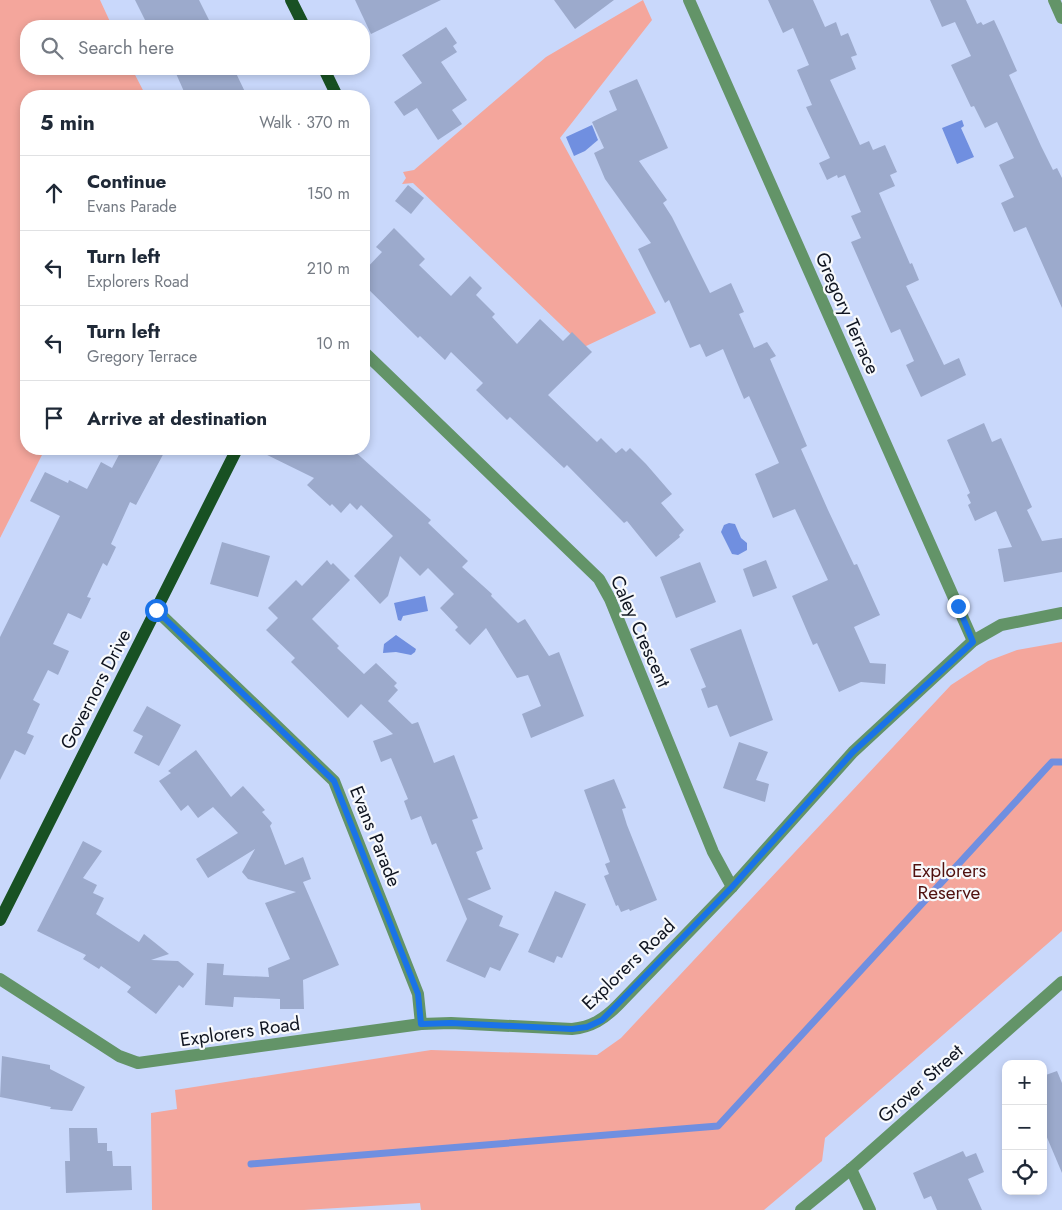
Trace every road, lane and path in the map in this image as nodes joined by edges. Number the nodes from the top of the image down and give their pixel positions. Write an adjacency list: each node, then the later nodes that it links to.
1 (291, 0): 5 (main road)
2 (689, 0): 12 (street, Gregory Terrace)
3 (1054, 0): 4 (street)
4 (1062, 18)
5 (301, 20)
6 (327, 75): 7 (main road)
7 (334, 90)
8 (370, 358): 13 (street, Caley Crescent)
9 (234, 455): 10 (main road, Governors Drive)
10 (156, 610): 14 (main road, Governors Drive); 17 (street, Evans Parade)
11 (1062, 614): 12 (street, Explorers Road)
12 (973, 642): 13 (street, Explorers Road)
13 (732, 887): 17 (street, Explorers Road)
14 (0, 920)
15 (0, 980): 17 (street, Explorers Road)
16 (1062, 982): 18 (street, Grover Street)
17 (421, 1024)
18 (851, 1169): 19 (street, Grover Street); 20 (street)
19 (801, 1210)
20 (870, 1210)

